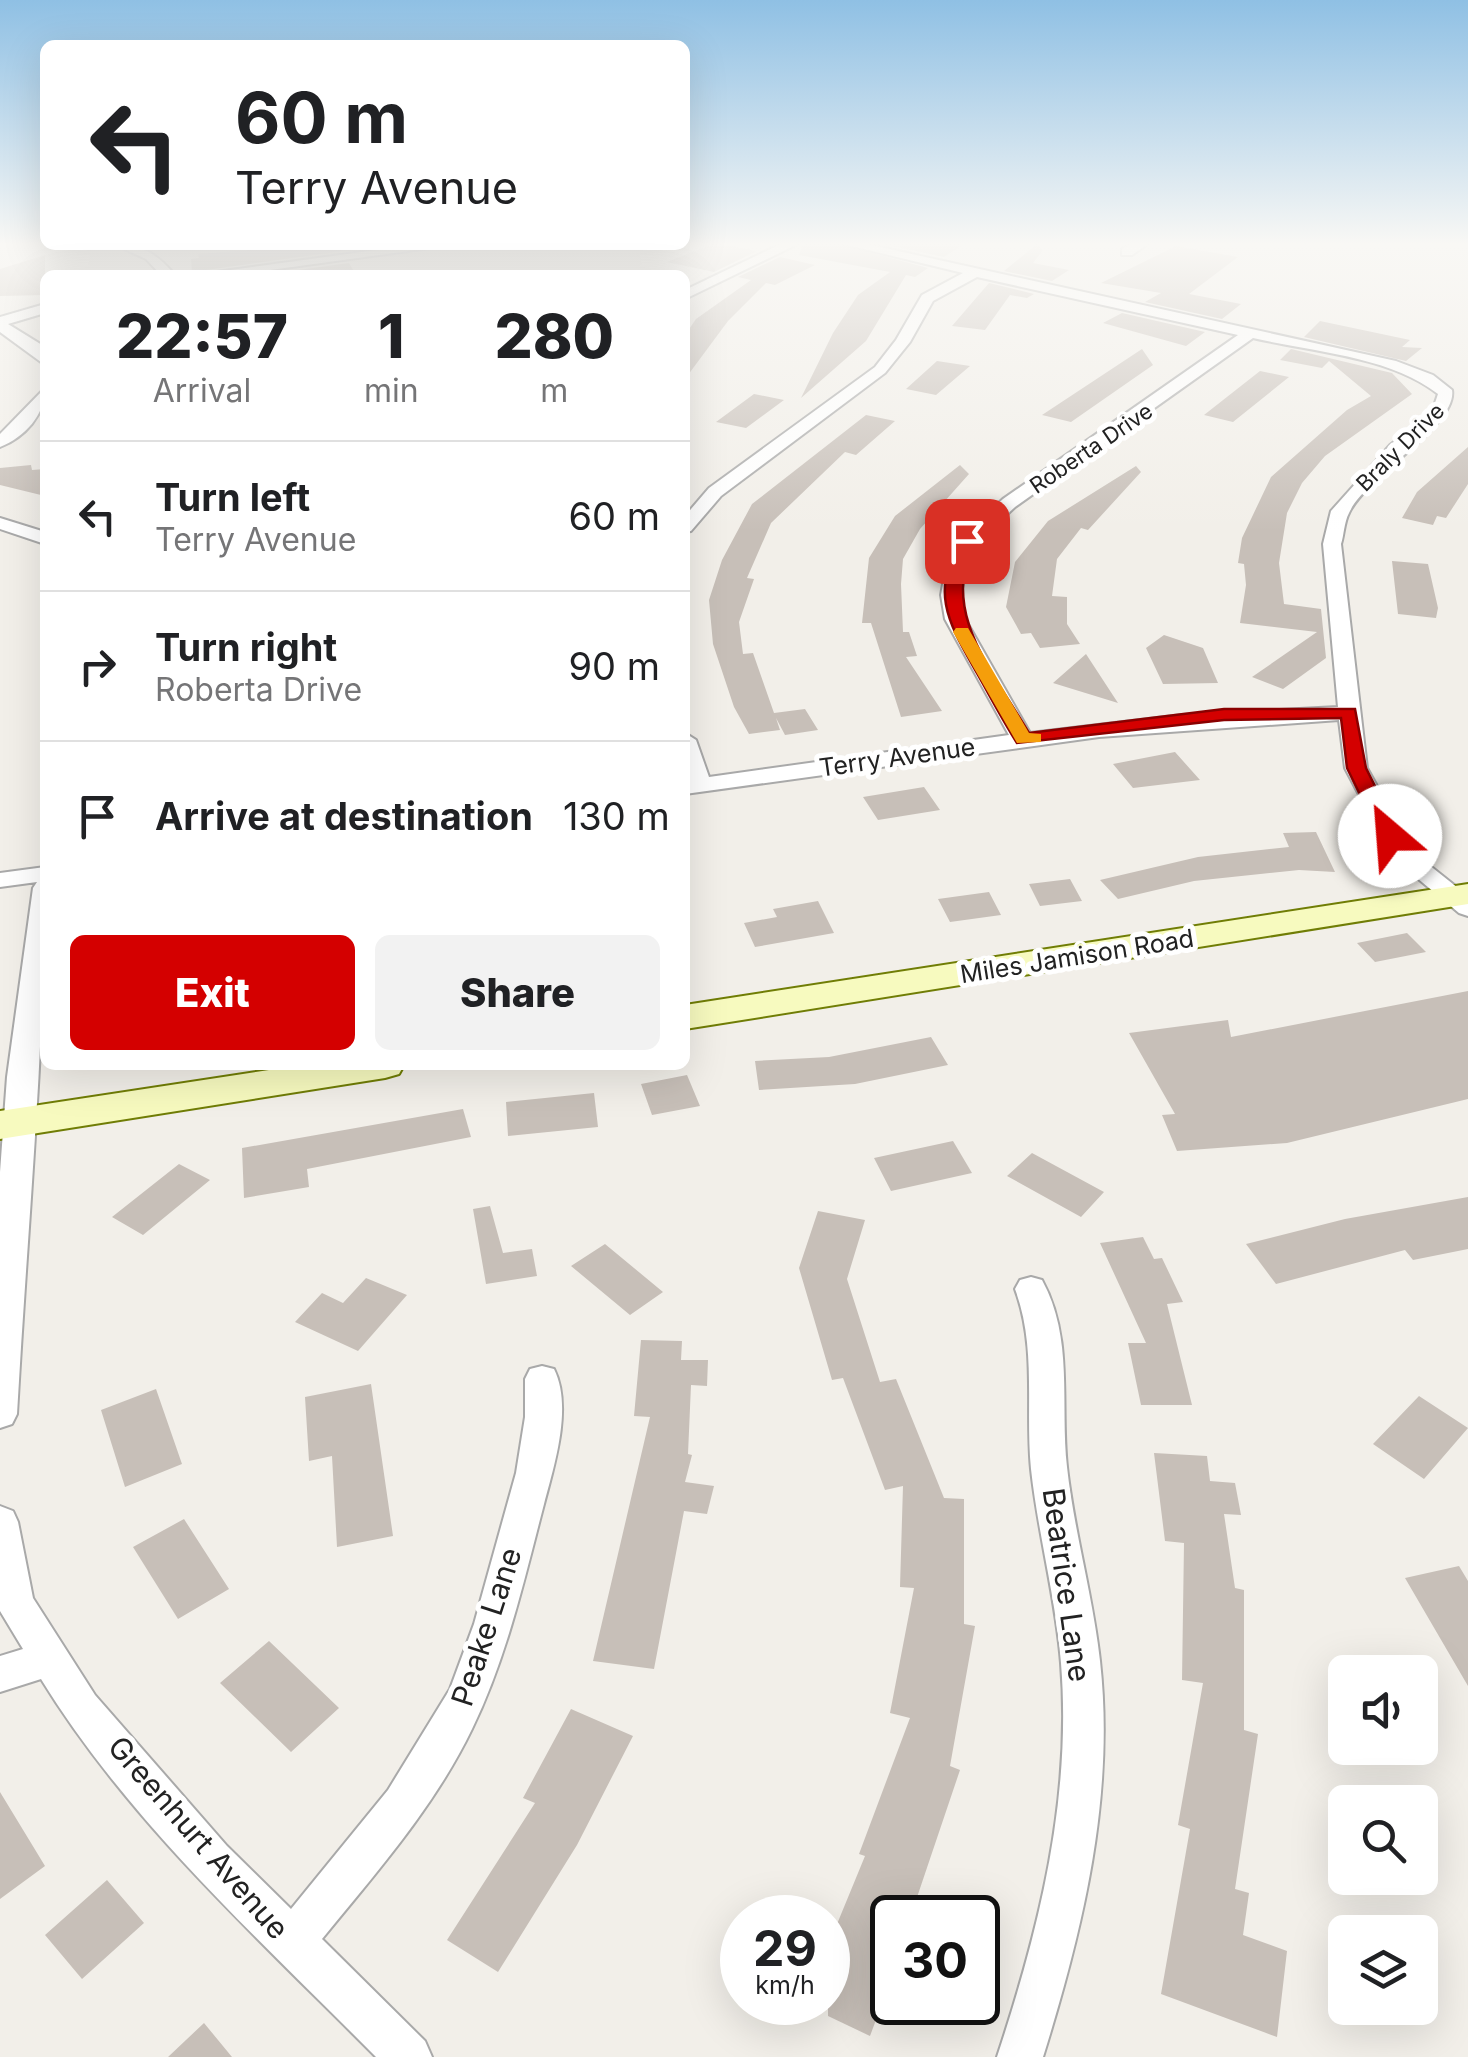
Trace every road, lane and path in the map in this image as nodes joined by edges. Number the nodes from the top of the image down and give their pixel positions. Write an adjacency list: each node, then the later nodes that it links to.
1 (902, 339): 8 (street)
2 (1243, 339): 12 (street, Roberta Drive)
3 (1272, 339): 5 (street, Braly Drive)
4 (1468, 383): 5 (street)
5 (1439, 386): 11 (street, Braly Drive)
6 (40, 405): 7 (street)
7 (0, 442)
8 (690, 522)
9 (0, 524): 10 (street)
10 (40, 536)
11 (1349, 713): 12 (street, Terry Avenue); 16 (street, Braly Drive)
12 (1023, 740): 13 (street, Terry Avenue)
13 (692, 786)
14 (40, 875): 15 (street)
15 (0, 880)
16 (1464, 899): 18 (main road, Miles Jamison Road)
17 (40, 924): 20 (street)
18 (690, 1016)
19 (353, 1070): 20 (main road)
20 (10, 1123): 23 (street)
21 (1031, 1289): 30 (street, Beatrice Lane)
22 (542, 1378): 28 (street, Peake Lane)
23 (0, 1414)
24 (0, 1522): 25 (street, Greenhurt Avenue)
25 (7, 1588): 26 (street, Greenhurt Avenue)
26 (50, 1658): 27 (street); 28 (street, Greenhurt Avenue)
27 (0, 1674)
28 (291, 1943): 29 (street, Greenhurt Avenue)
29 (409, 2057)
30 (1020, 2057)

